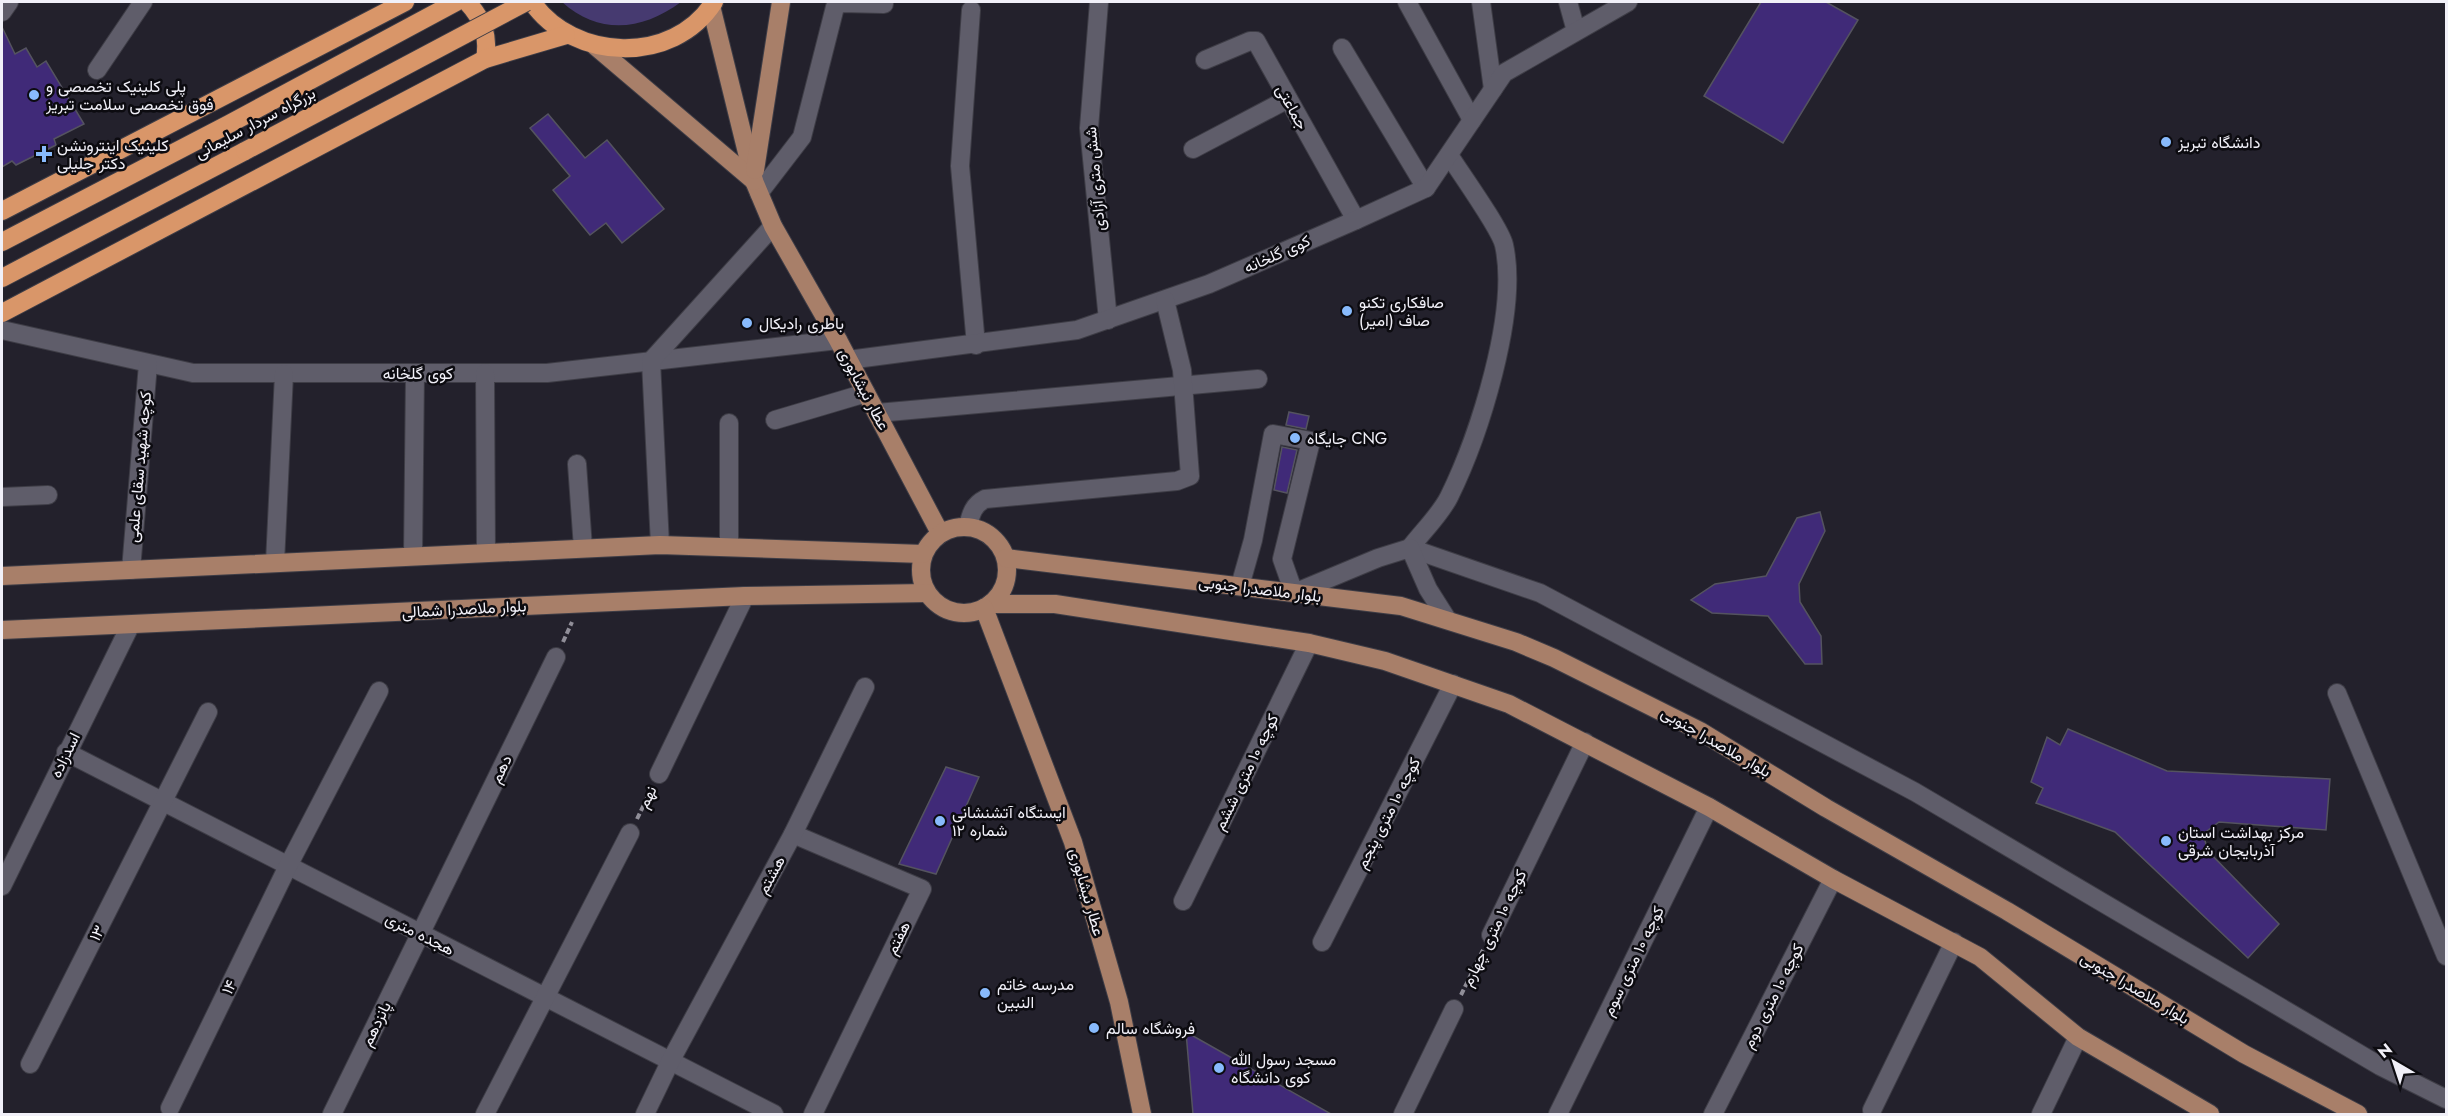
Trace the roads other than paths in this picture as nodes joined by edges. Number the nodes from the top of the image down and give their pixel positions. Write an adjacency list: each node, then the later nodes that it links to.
1 (9, 2): 17 (street)
2 (143, 2): 24 (street)
3 (405, 2): 32 (highway)
4 (456, 2): 35 (highway, بزرگراه سردار سلیمانی)
5 (467, 2): 22 (highway)
6 (526, 2): 36 (highway, بزرگراه سردار سلیمانی, bridge)
7 (532, 2): 19 (highway)
8 (781, 2): 30 (main road)
9 (1099, 2): 39 (street, شش متری آزادی)
10 (1407, 2): 27 (street)
11 (1480, 2): 25 (street)
12 (1568, 2): 18 (street)
13 (1624, 2): 18 (street)
14 (713, 4): 20 (highway); 30 (main road, عطار نیشابوری)
15 (884, 4): 30 (street)
16 (971, 10): 42 (street)
17 (2, 12)
18 (1576, 31): 25 (street)
19 (566, 34): 20 (highway); 22 (highway)
20 (596, 46): 30 (main road, عطار نیشابوری)
21 (1342, 48): 31 (street)
22 (485, 59): 38 (highway)
23 (1205, 60): 26 (street, جماعتی)
24 (97, 70)
25 (1493, 88): 27 (street)
26 (1288, 99): 28 (street); 33 (street, جماعتی)
27 (1472, 120): 29 (street)
28 (1193, 149)
29 (1449, 155): 31 (street); 63 (street)
30 (756, 187): 34 (main road, عطار نیشابوری)
31 (1426, 188): 33 (street, کوی گلخانه)
32 (2, 211)
33 (1356, 220): 37 (street, کوی گلخانه)
34 (773, 226): 41 (main road, عطار نیشابوری); 44 (street)
35 (2, 242)
36 (2, 278)
37 (1165, 300): 39 (street, کوی گلخانه); 50 (street)
38 (2, 313)
39 (1108, 320): 42 (street, کوی گلخانه)
40 (2, 330): 45 (street, کوی گلخانه)
41 (838, 340): 43 (main road, عطار نیشابوری); 44 (street, کوی گلخانه)
42 (976, 345): 43 (street, کوی گلخانه)
43 (848, 360): 51 (main road, عطار نیشابوری)
44 (651, 361): 47 (street, کوی گلخانه); 60 (street)
45 (148, 364): 48 (street, کوی گلخانه); 69 (street, کوچه شهید سقای علمی)
46 (415, 373): 47 (street, کوی گلخانه); 48 (street, کوی گلخانه); 66 (street)
47 (485, 373): 64 (street)
48 (284, 374): 68 (street)
49 (1258, 379): 50 (street)
50 (1183, 386): 52 (street); 58 (street)
51 (866, 393): 52 (main road, عطار نیشابوری); 53 (street)
52 (877, 413): 59 (main road, عطار نیشابوری)
53 (775, 420)
54 (729, 423): 61 (street)
55 (577, 464): 62 (street)
56 (48, 495): 57 (street)
57 (2, 497)
58 (968, 526): 59 (main road); 67 (main road)
59 (940, 533): 65 (main road)
60 (660, 545): 61 (main road); 62 (main road)
61 (729, 545): 65 (main road)
62 (583, 548): 64 (main road)
63 (1410, 548): 73 (street); 76 (street); 107 (street)
64 (486, 553): 66 (main road)
65 (923, 554): 72 (main road)
66 (413, 556): 68 (main road)
67 (1006, 558): 71 (main road, بلوار ملاصدرا جنوبی); 75 (main road)
68 (274, 563): 69 (main road)
69 (131, 570): 70 (main road)
70 (2, 576)
71 (1240, 586): 73 (main road, بلوار ملاصدرا جنوبی); 73 (street)
72 (927, 593): 74 (main road, بلوار ملاصدرا شمالی); 75 (main road)
73 (1294, 593): 76 (main road, بلوار ملاصدرا جنوبی)
74 (745, 596): 77 (main road, بلوار ملاصدرا شمالی); 88 (street, نهم)
75 (987, 606): 79 (main road); 115 (main road, عطار نیشابوری)
76 (1447, 619): 121 (main road, بلوار ملاصدرا جنوبی)
77 (130, 626): 78 (main road, بلوار ملاصدرا شمالی); 87 (street, اسدزاده)
78 (2, 630)
79 (1309, 643): 81 (main road); 96 (street, کوچه ۱۰ متری ششم)
80 (556, 657): 97 (street, دهم)
81 (1453, 684): 86 (main road); 99 (street, کوچه ۱۰ متری پنجم)
82 (865, 687): 92 (street, هشتم)
83 (379, 691): 93 (street, ۱۴)
84 (2337, 693): 101 (street)
85 (208, 712): 89 (street, ۱۳)
86 (1585, 742): 90 (main road); 98 (street, کوچه ۱۰ متری چهارم)
87 (66, 752): 89 (street, هجده متری); 95 (street, اسدزاده)
88 (659, 774)
89 (164, 802): 93 (street, هجده متری); 106 (street, ۱۳)
90 (1708, 807): 94 (main road); 117 (street, کوچه ۱۰ متری سوم)
91 (630, 833): 102 (street)
92 (793, 834): 105 (street, هشتم); 114 (street, هفتم)
93 (288, 866): 97 (street, هجده متری); 108 (street, ۱۴)
94 (1833, 879): 100 (main road); 118 (street, کوچه ۱۰ متری دوم)
95 (2, 886)
96 (1183, 901)
97 (420, 933): 102 (street, هجده متری); 110 (street, پانزدهم)
98 (1491, 934)
99 (1323, 942)
100 (1954, 942): 104 (main road); 109 (street)
101 (2446, 956)
102 (545, 996): 105 (street, هجده متری); 111 (street)
103 (1454, 1009): 116 (street)
104 (2079, 1037): 119 (street); 120 (main road)
105 (671, 1060): 112 (street, هشتم); 113 (street, هجده متری)
106 (30, 1064)
107 (2446, 1099)
108 (170, 1108)
109 (1872, 1110)
110 (332, 1114)
111 (485, 1114)
112 (645, 1114)
113 (774, 1114)
114 (813, 1114)
115 (1142, 1114)
116 (1403, 1114)
117 (1558, 1114)
118 (1713, 1114)
119 (2041, 1114)
120 (2210, 1114)
121 (2358, 1114)

